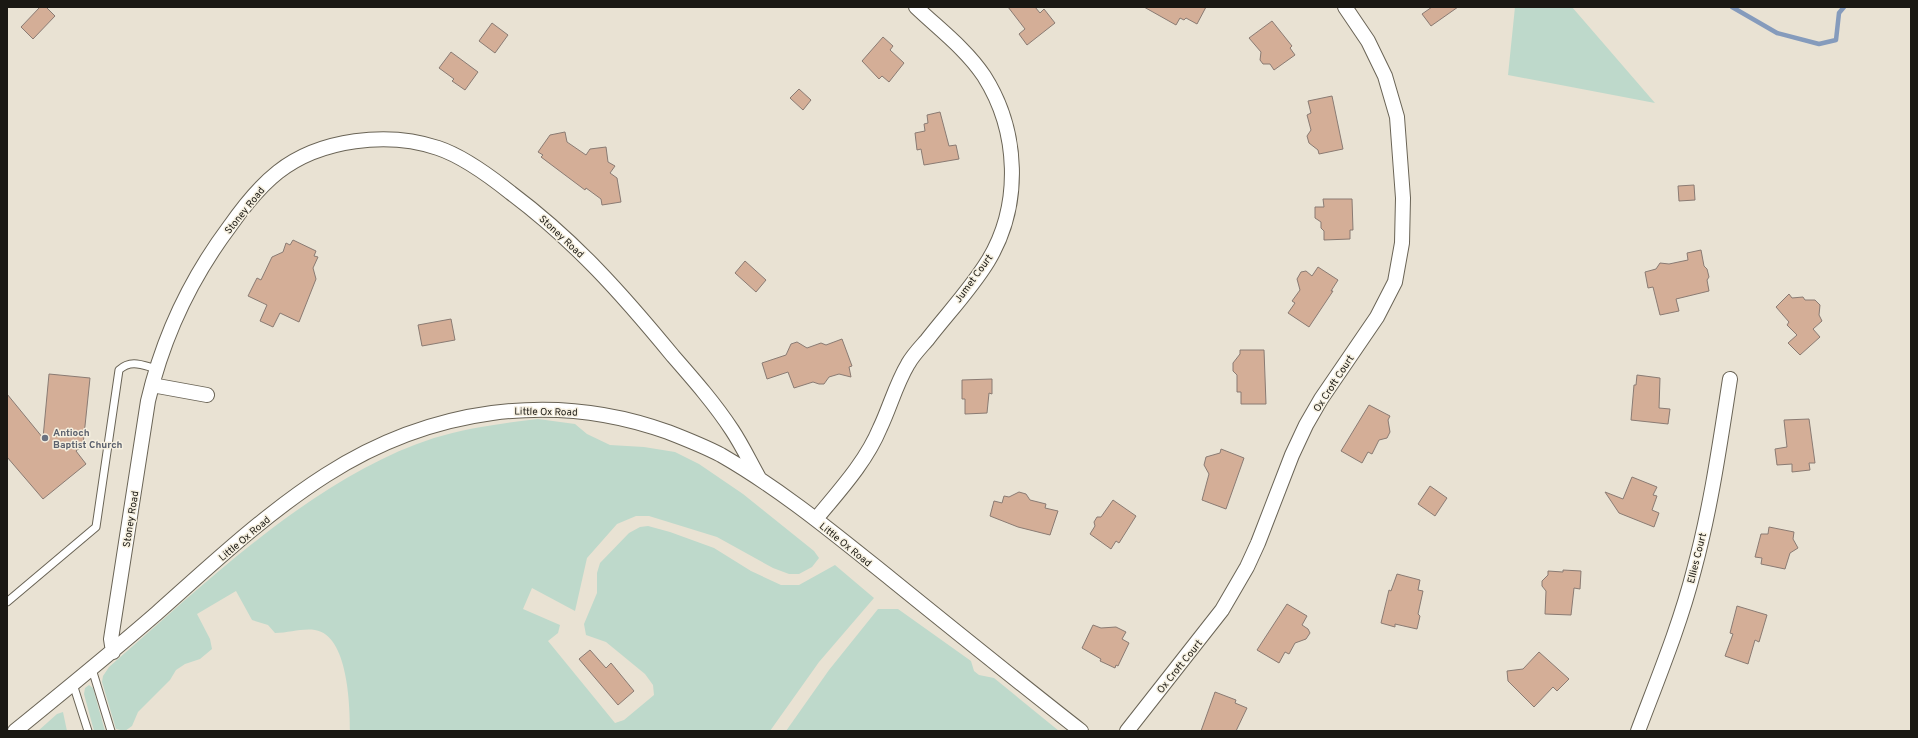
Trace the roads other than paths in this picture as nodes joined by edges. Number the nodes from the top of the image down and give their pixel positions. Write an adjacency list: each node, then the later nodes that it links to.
1 (916, 7): 8 (street, Jumet Court)
2 (1345, 7): 17 (street, Ox Croft Court)
3 (156, 369): 5 (street, Stoney Road); 7 (street, Stoney Road); 9 (lane)
4 (1730, 378): 18 (street, Ellies Court)
5 (152, 385): 6 (street); 10 (street, Stoney Road)
6 (208, 395)
7 (759, 478): 8 (street, Little Ox Road); 10 (street, Little Ox Road)
8 (816, 519): 16 (street, Little Ox Road)
9 (7, 602)
10 (113, 652): 11 (street, Little Ox Road)
11 (92, 669): 12 (street, Little Ox Road); 15 (lane)
12 (73, 684): 13 (street, Little Ox Road); 14 (lane)
13 (14, 731)
14 (88, 731)
15 (111, 731)
16 (1081, 731)
17 (1127, 731)
18 (1638, 731)

